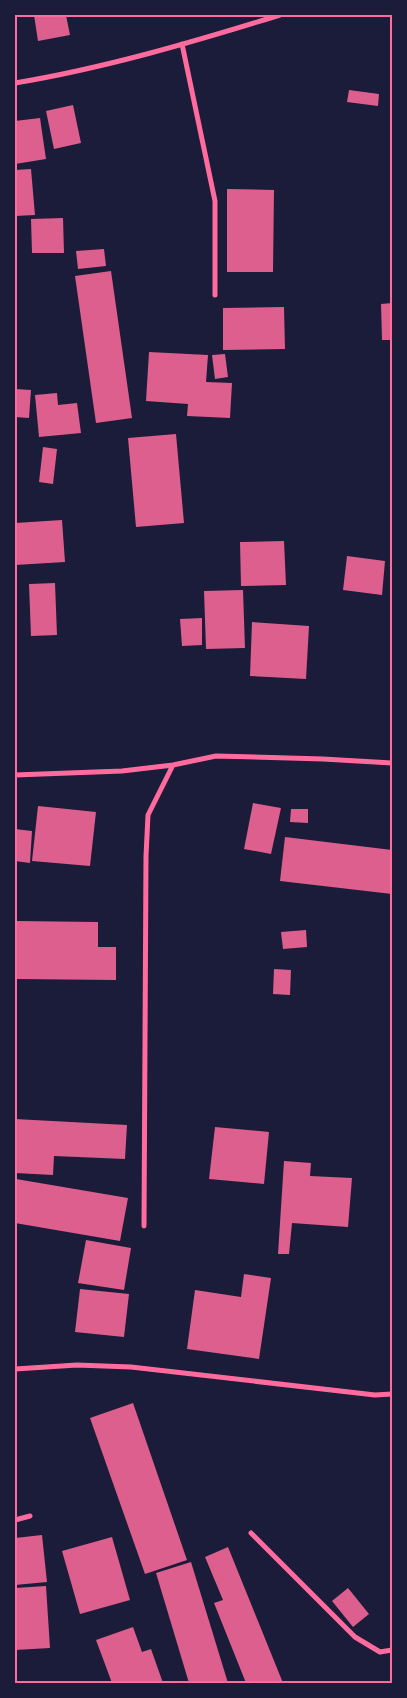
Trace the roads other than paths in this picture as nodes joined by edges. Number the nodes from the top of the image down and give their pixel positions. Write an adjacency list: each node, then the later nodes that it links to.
1 (280, 15): 2 (street)
2 (182, 44): 3 (street); 4 (street)
3 (15, 83)
4 (215, 295)
5 (392, 764): 6 (street)
6 (173, 765): 7 (street); 8 (street)
7 (15, 775)
8 (144, 1226)
9 (15, 1369): 10 (street)
10 (392, 1394)
11 (30, 1516): 12 (street)
12 (15, 1520)
13 (251, 1532): 14 (street)
14 (392, 1650)

